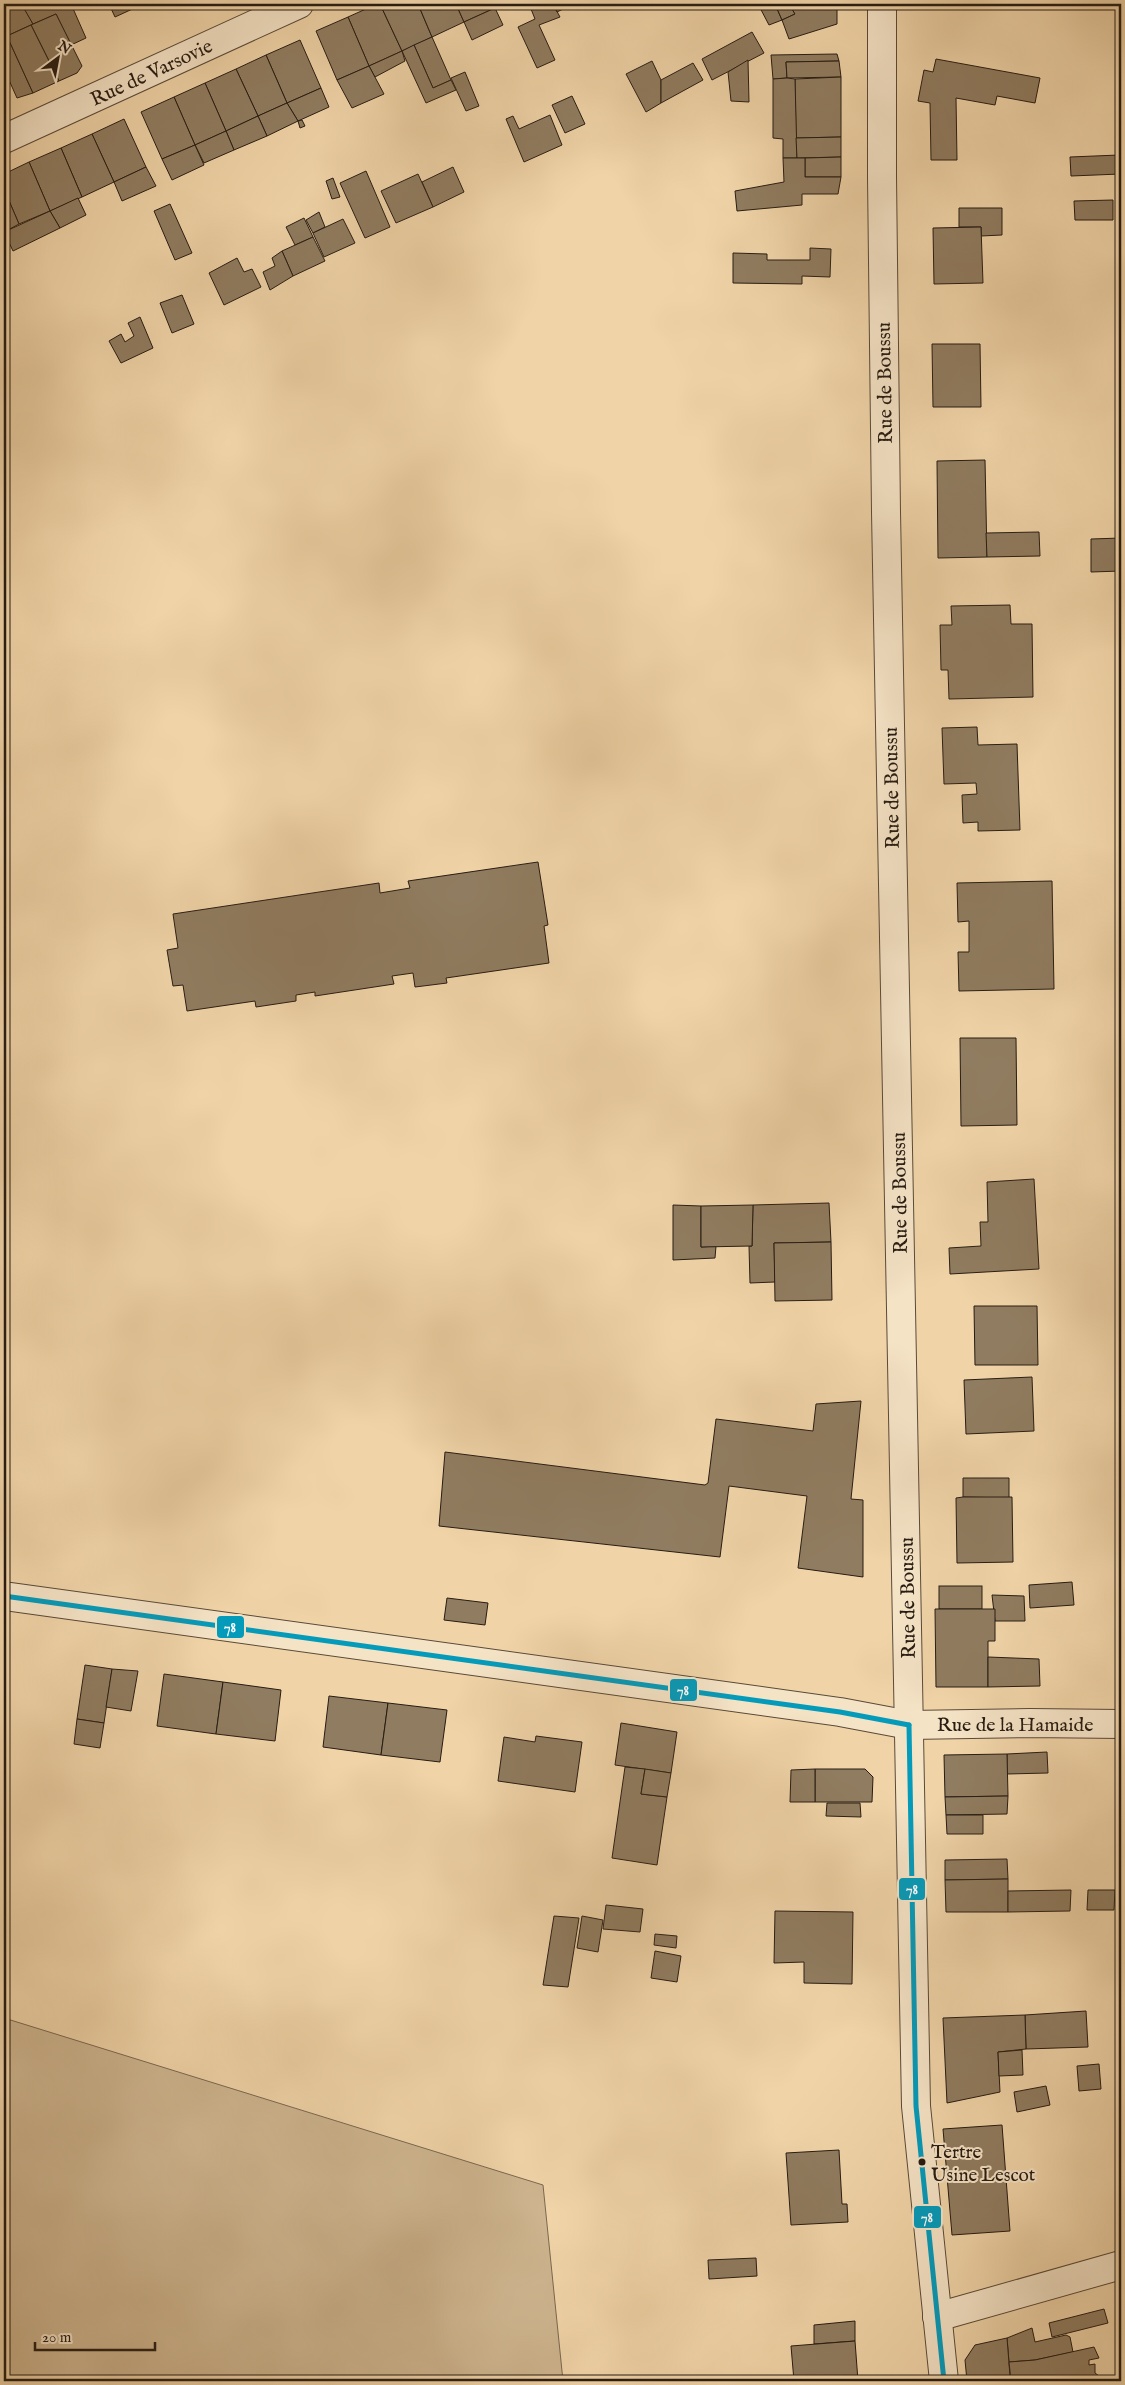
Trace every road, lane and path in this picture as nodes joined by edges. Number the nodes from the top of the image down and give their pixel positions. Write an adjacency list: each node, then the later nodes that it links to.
1 (298, 4): 3 (street, Rue de Varsovie)
2 (882, 4): 6 (street, Rue de Boussu)
3 (4, 139)
4 (4, 1596): 6 (street, Rue de la Hamaide)
5 (1121, 1724): 6 (street, Rue de la Hamaide)
6 (909, 1725): 8 (street, Rue de Boussu)
7 (1121, 2266): 8 (street)
8 (937, 2317): 9 (street, Rue de Boussu)
9 (944, 2381)

